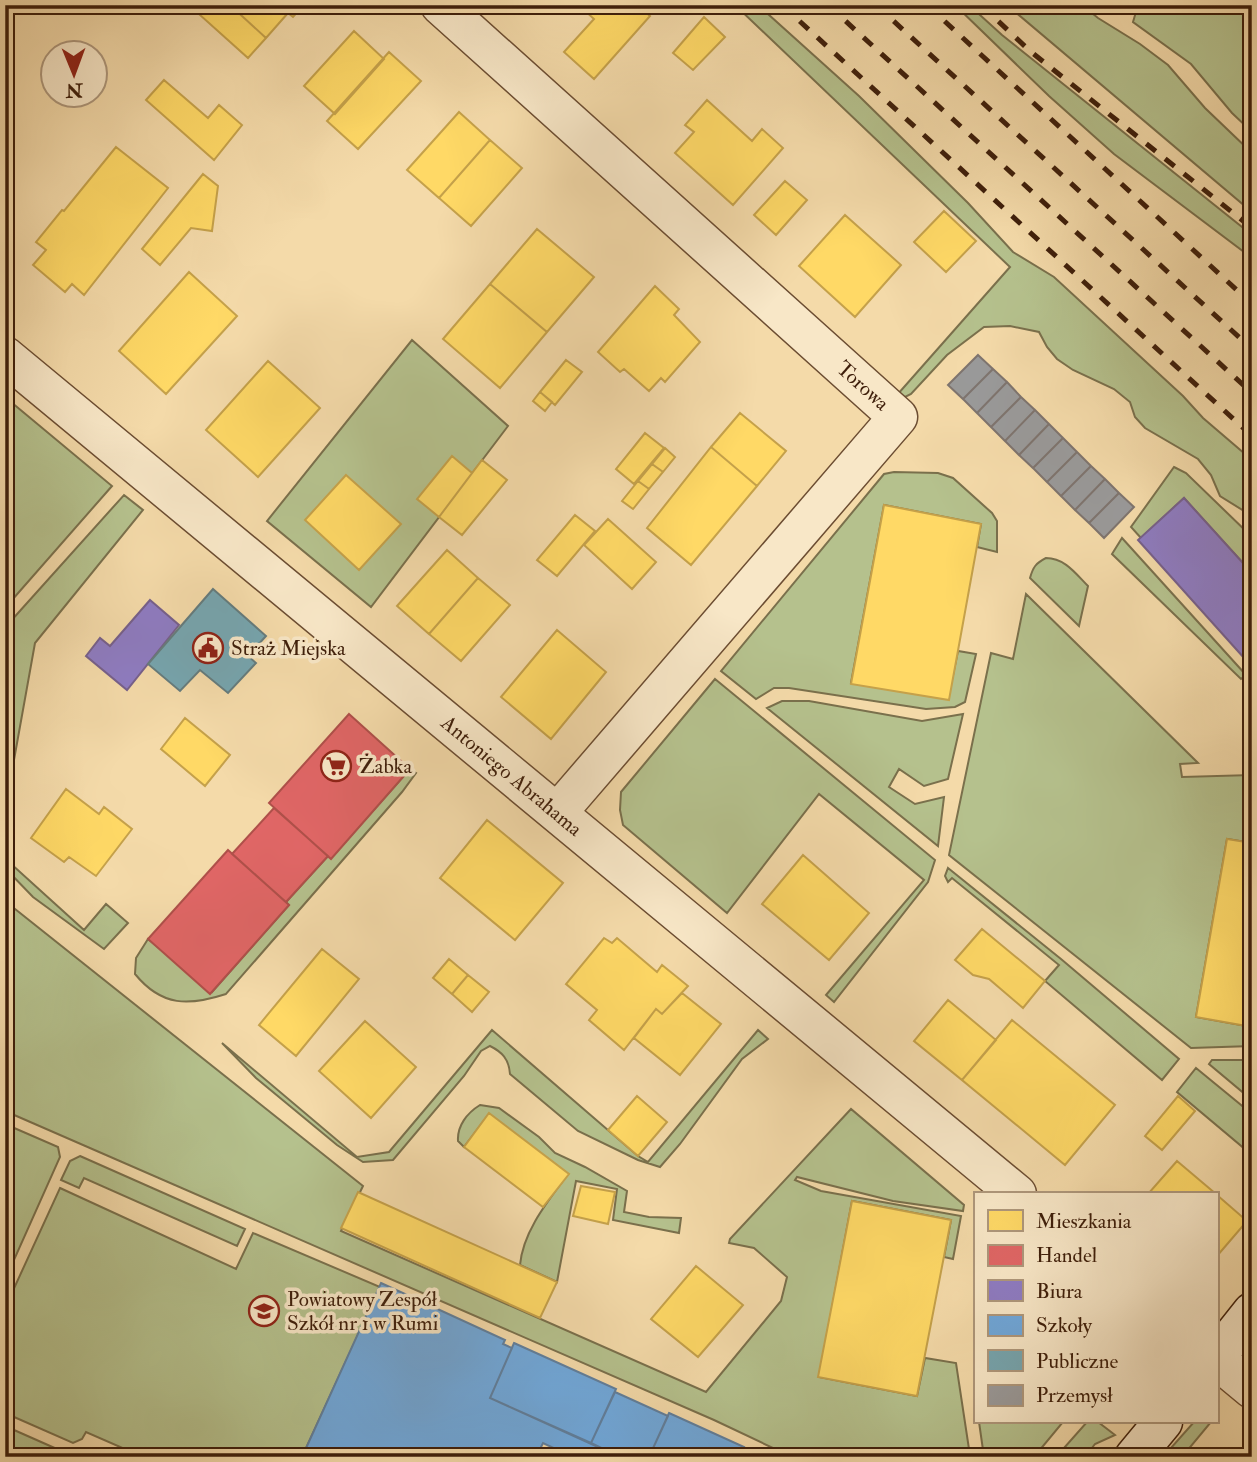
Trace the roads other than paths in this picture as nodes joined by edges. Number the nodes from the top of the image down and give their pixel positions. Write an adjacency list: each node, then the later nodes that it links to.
1 (440, 5): 3 (street, Torowa)
2 (5, 356): 3 (street, Antoniego Abrahama)
3 (558, 811): 4 (street, Antoniego Abrahama)
4 (1015, 1192)
5 (1252, 1312): 6 (street)
6 (1218, 1357)
7 (1218, 1359): 8 (street)
8 (1252, 1389)
9 (1161, 1424): 10 (street)
10 (1134, 1457)

